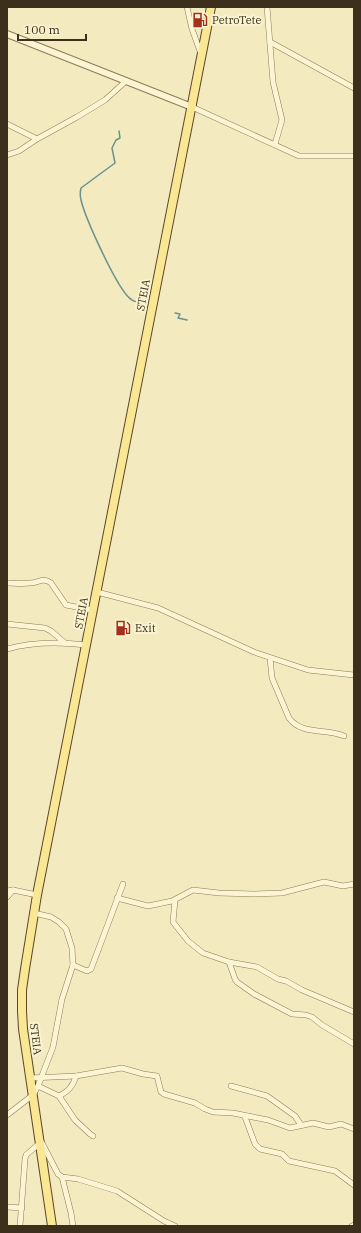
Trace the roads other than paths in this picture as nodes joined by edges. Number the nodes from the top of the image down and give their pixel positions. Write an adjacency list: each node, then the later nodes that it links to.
1 (188, 7): 6 (street)
2 (211, 7): 6 (main road, STEIA)
3 (267, 7): 5 (street)
4 (7, 34): 7 (street)
5 (270, 42): 8 (street); 12 (street)
6 (202, 56): 9 (main road, STEIA)
7 (126, 81): 9 (street); 11 (street)
8 (354, 88)
9 (192, 107): 12 (street); 16 (main road, STEIA)
10 (7, 124): 11 (street)
11 (37, 140): 13 (street)
12 (275, 144): 14 (street)
13 (7, 155)
14 (354, 156)
15 (7, 583): 17 (street)
16 (96, 592): 17 (main road, STEIA); 22 (street)
17 (92, 610): 20 (main road, STEIA)
18 (7, 624): 19 (street)
19 (65, 643): 20 (street); 21 (street)
20 (86, 645): 29 (main road, STEIA)
21 (7, 649)
22 (270, 658): 23 (street); 24 (street)
23 (354, 675)
24 (344, 736)
25 (123, 884): 31 (street)
26 (354, 884): 32 (street)
27 (13, 890): 28 (street); 29 (street); 30 (street)
28 (7, 891)
29 (37, 895): 33 (main road, STEIA)
30 (7, 897)
31 (117, 898): 32 (street); 35 (street)
32 (175, 900): 34 (street)
33 (34, 913): 35 (street); 40 (main road, STEIA)
34 (229, 962): 36 (street); 37 (street)
35 (73, 965): 39 (street)
36 (354, 1012)
37 (354, 1044)
38 (76, 1076): 39 (street); 44 (street); 46 (street)
39 (42, 1077): 40 (street); 41 (street)
40 (30, 1078): 43 (main road, STEIA)
41 (38, 1086): 43 (street); 44 (street)
42 (231, 1086): 47 (street)
43 (33, 1095): 45 (street); 50 (main road, STEIA)
44 (59, 1096): 49 (street)
45 (7, 1115)
46 (246, 1117): 47 (street); 52 (street)
47 (301, 1125): 48 (street)
48 (354, 1129)
49 (94, 1136)
50 (39, 1140): 51 (street); 54 (street); 56 (main road, STEIA)
51 (62, 1177): 57 (street); 58 (street)
52 (354, 1185)
53 (7, 1207): 54 (street)
54 (22, 1208): 55 (street)
55 (20, 1226)
56 (52, 1226)
57 (73, 1226)
58 (175, 1226)

